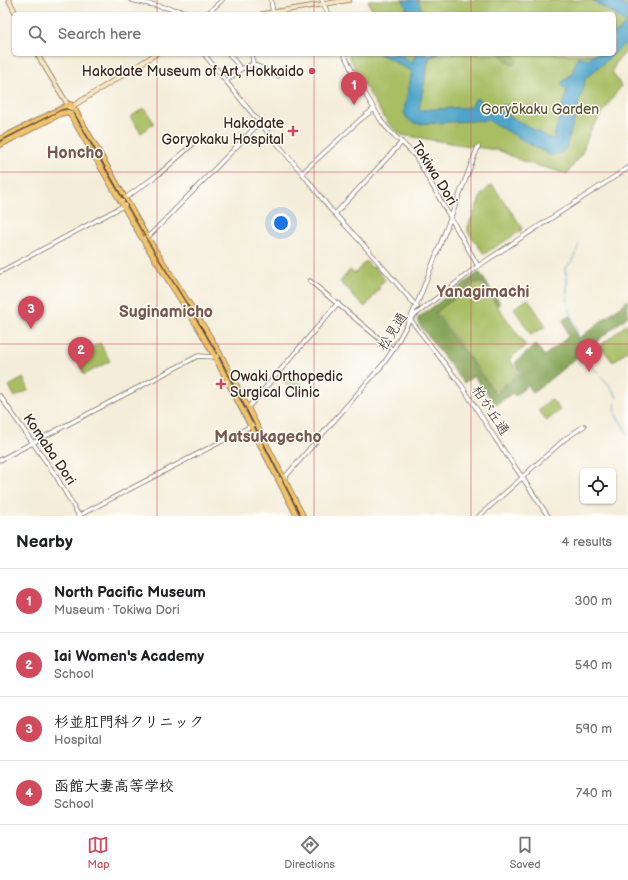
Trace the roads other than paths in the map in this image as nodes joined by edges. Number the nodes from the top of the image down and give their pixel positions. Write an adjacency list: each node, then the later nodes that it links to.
1 (9, 0): 9 (main road)
2 (131, 0): 8 (street)
3 (154, 0): 8 (street)
4 (222, 0): 11 (street)
5 (271, 0): 12 (street)
6 (349, 0): 7 (main road)
7 (323, 2): 13 (main road); 14 (street)
8 (156, 5): 10 (street)
9 (15, 12)
10 (186, 12)
11 (209, 12)
12 (273, 12)
13 (278, 12)
14 (327, 12)
15 (38, 56): 25 (main road)
16 (153, 56): 25 (main road)
17 (206, 56): 24 (street)
18 (231, 56): 22 (street)
19 (252, 56): 21 (street)
20 (345, 56): 26 (street, Tokiwa Dori)
21 (253, 64): 22 (street); 23 (street)
22 (241, 68): 24 (street)
23 (278, 76)
24 (226, 80): 28 (street)
25 (70, 105): 27 (main road); 29 (main road); 36 (main road)
26 (374, 109): 30 (street, Tokiwa Dori); 35 (street)
27 (70, 114): 31 (main road); 36 (main road)
28 (259, 122): 35 (street); 40 (street)
29 (0, 139)
30 (402, 142): 38 (street); 39 (street, Tokiwa Dori)
31 (0, 145)
32 (192, 146): 36 (street)
33 (478, 148): 39 (street)
34 (628, 168): 41 (street, 松見通)
35 (302, 173): 38 (street)
36 (123, 200): 37 (main road)
37 (126, 205): 40 (main road); 42 (street)
38 (335, 214): 45 (street)
39 (451, 219): 41 (street, Tokiwa Dori); 45 (street)
40 (145, 238): 49 (main road)
41 (478, 266): 46 (street, 松見通)
42 (0, 272)
43 (310, 281): 44 (street)
44 (338, 303): 48 (street); 51 (street)
45 (416, 307): 46 (street); 47 (street)
46 (420, 311): 47 (street, 松見通)
47 (410, 319): 48 (street, 松見通); 56 (street, 柏が丘通)
48 (393, 350): 57 (street, 松見通)
49 (218, 356): 51 (main road); 54 (street)
50 (0, 396): 54 (street, Komaba Dori)
51 (246, 410): 52 (main road)
52 (253, 425): 57 (main road); 58 (street)
53 (584, 426): 56 (street)
54 (33, 442): 55 (street); 58 (street, Komaba Dori)
55 (0, 460)
56 (523, 477): 61 (street); 62 (street, 柏が丘通)
57 (281, 480): 59 (main road); 60 (main road)
58 (79, 516)
59 (297, 516)
60 (303, 516)
61 (479, 516)
62 (548, 516)

